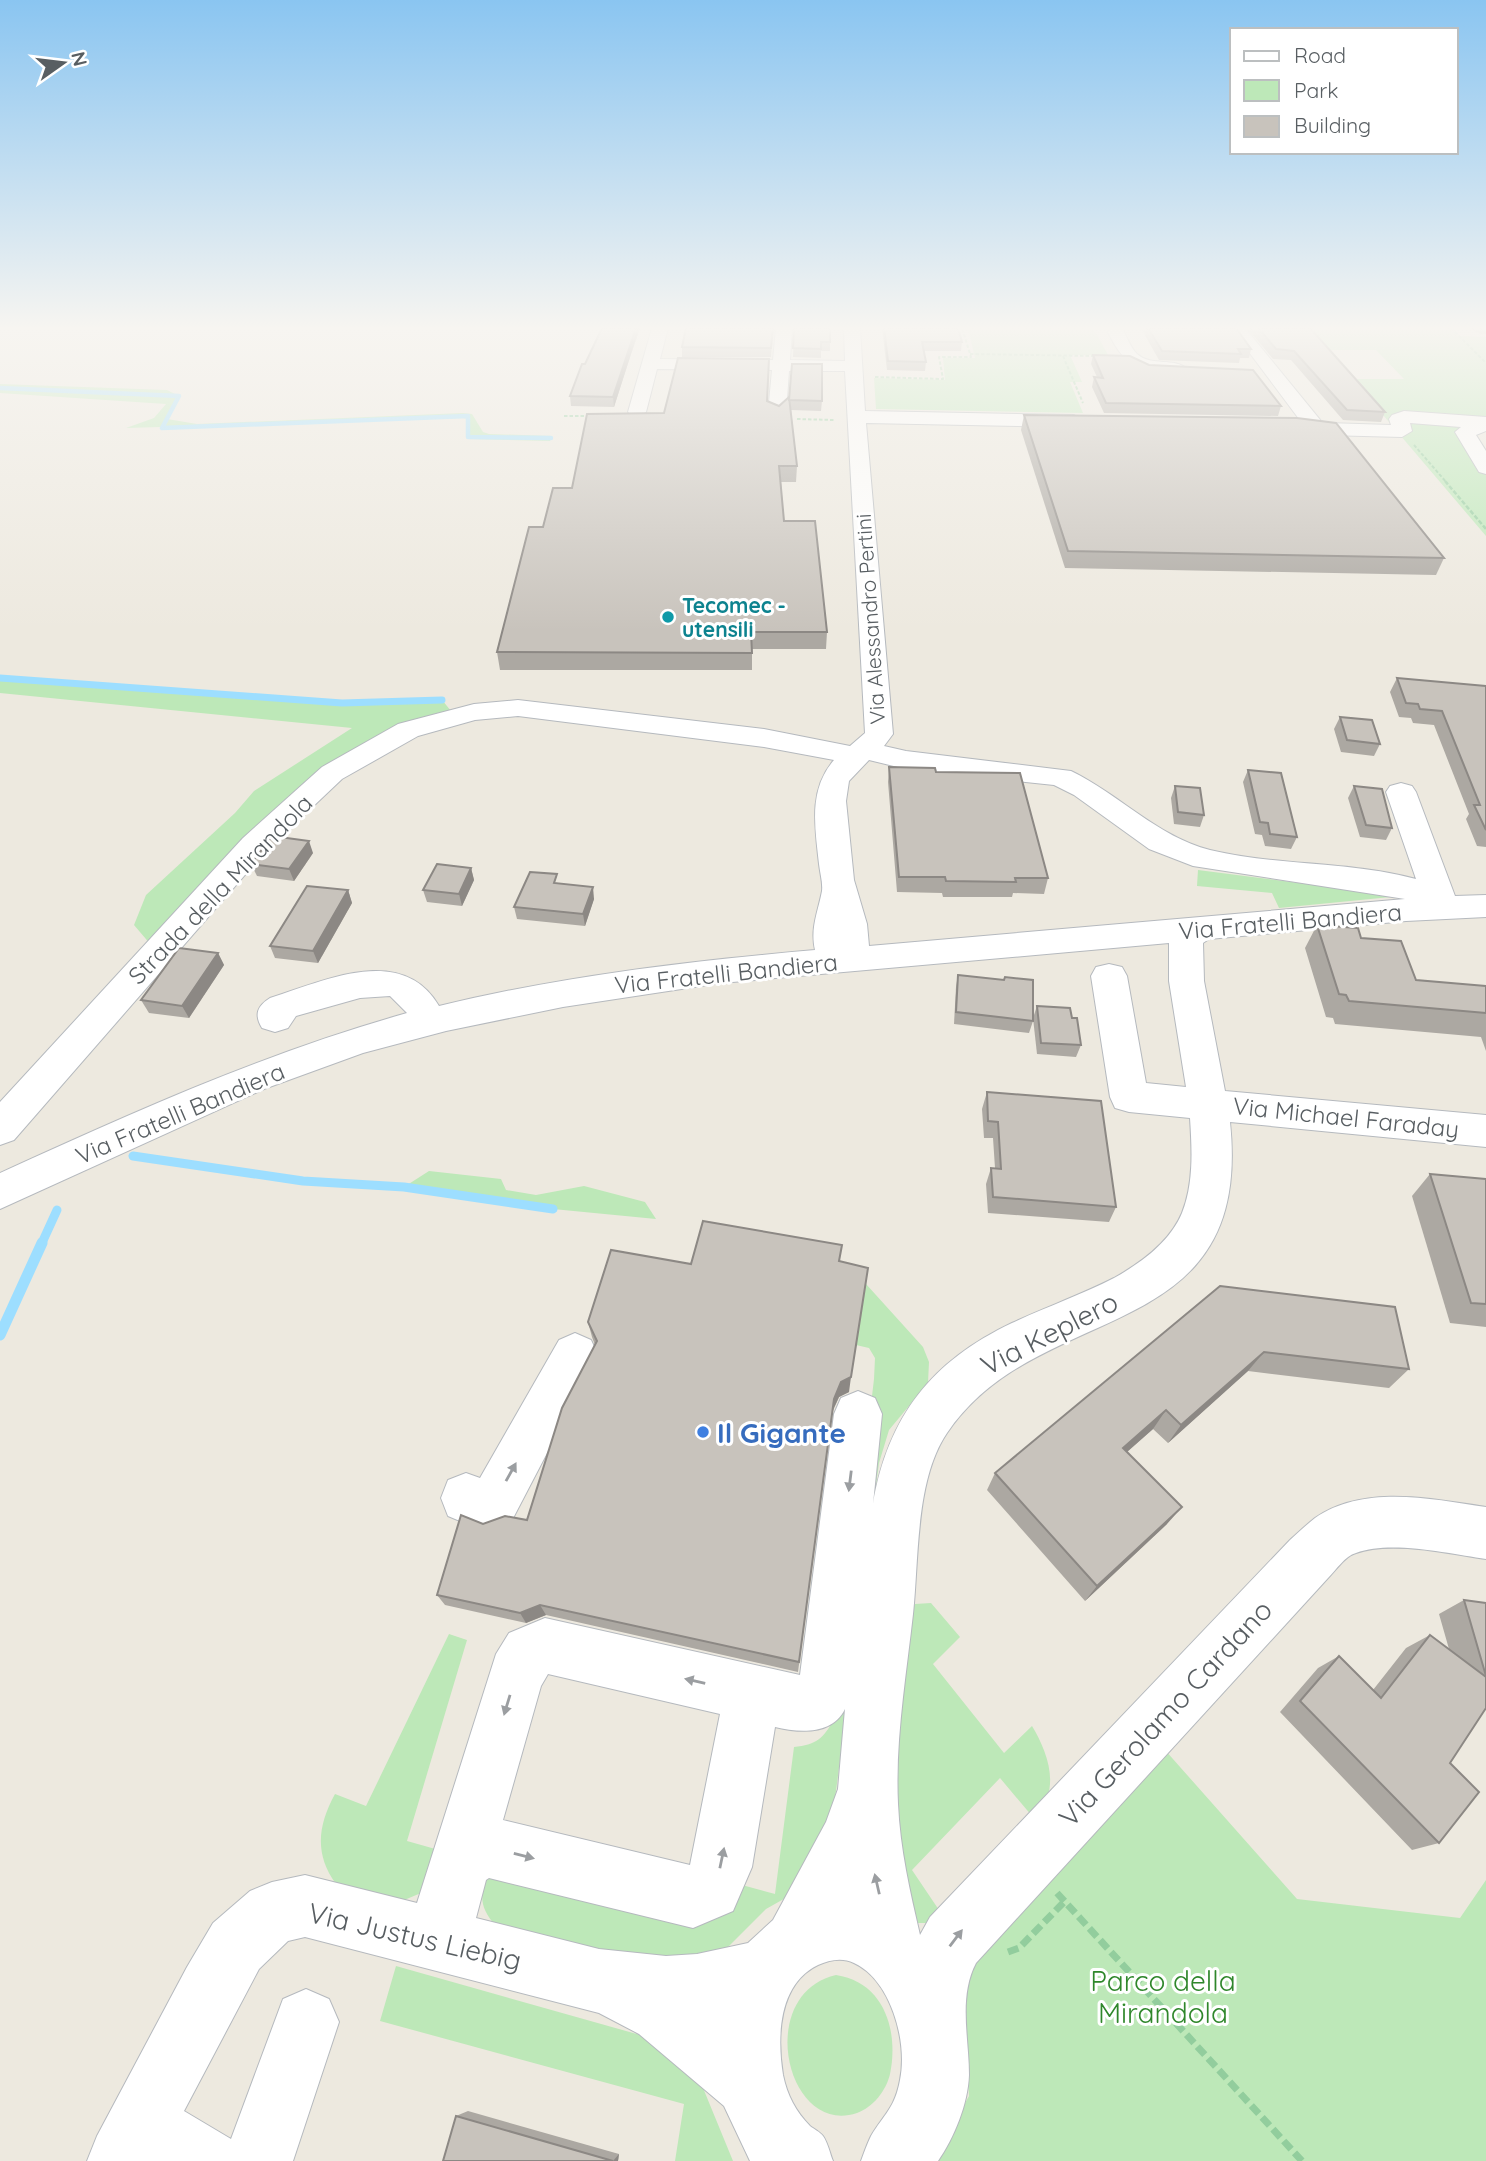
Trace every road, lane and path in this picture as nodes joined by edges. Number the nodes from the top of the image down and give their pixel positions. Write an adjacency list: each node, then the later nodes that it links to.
1 (856, 429): 7 (street, Via Alessandro Pertini)
2 (1325, 429): 4 (street)
3 (1473, 429): 5 (street)
4 (1402, 431): 6 (path)
5 (1486, 468)
6 (1486, 529)
7 (861, 753): 10 (street, Strada della Mirandola); 12 (street, Via Alessandro Pertini); 17 (street, Strada della Mirandola)
8 (1401, 792): 10 (street)
9 (1486, 906): 10 (street, Via Fratelli Bandiera)
10 (1443, 908): 11 (street, Via Fratelli Bandiera)
11 (1192, 949): 12 (street, Via Fratelli Bandiera); 16 (street, Via Keplero)
12 (837, 961): 15 (street, Via Fratelli Bandiera)
13 (1109, 976): 16 (street)
14 (275, 1020): 15 (street)
15 (430, 1022): 19 (street, Via Fratelli Bandiera)
16 (1206, 1104): 18 (street, Via Michael Faraday); 25 (street, Via Keplero)
17 (0, 1129)
18 (1486, 1131)
19 (0, 1192)
20 (575, 1355): 22 (street, one-way to 20)
21 (858, 1413): 24 (street, one-way to 24)
22 (466, 1498)
23 (1486, 1532): 27 (street, Via Gerolamo Cardano)
24 (752, 1693): 26 (street, one-way to 26); 26 (street, one-way to 24)
25 (868, 1782): 29 (street, Via Keplero, one-way to 25); 30 (street, Via Keplero)
26 (461, 1861): 28 (street)
27 (1047, 1879): 31 (path); 34 (street, Via Gerolamo Cardano, one-way to 27); 41 (path)
28 (438, 1938): 32 (street, Via Justus Liebig); 36 (street, Via Justus Liebig)
29 (892, 1951): 30 (street, Via Justus Liebig); 34 (street)
30 (782, 1955): 32 (street, Via Justus Liebig); 35 (street, Via Keplero)
31 (999, 1955)
32 (599, 1982): 35 (street, Via Justus Liebig)
33 (306, 2022): 39 (street)
34 (933, 2025): 40 (street)
35 (751, 2085): 37 (street)
36 (132, 2143): 38 (street, Via Justus Liebig)
37 (793, 2159)
38 (205, 2161)
39 (258, 2161)
40 (896, 2161)
41 (1301, 2161)

